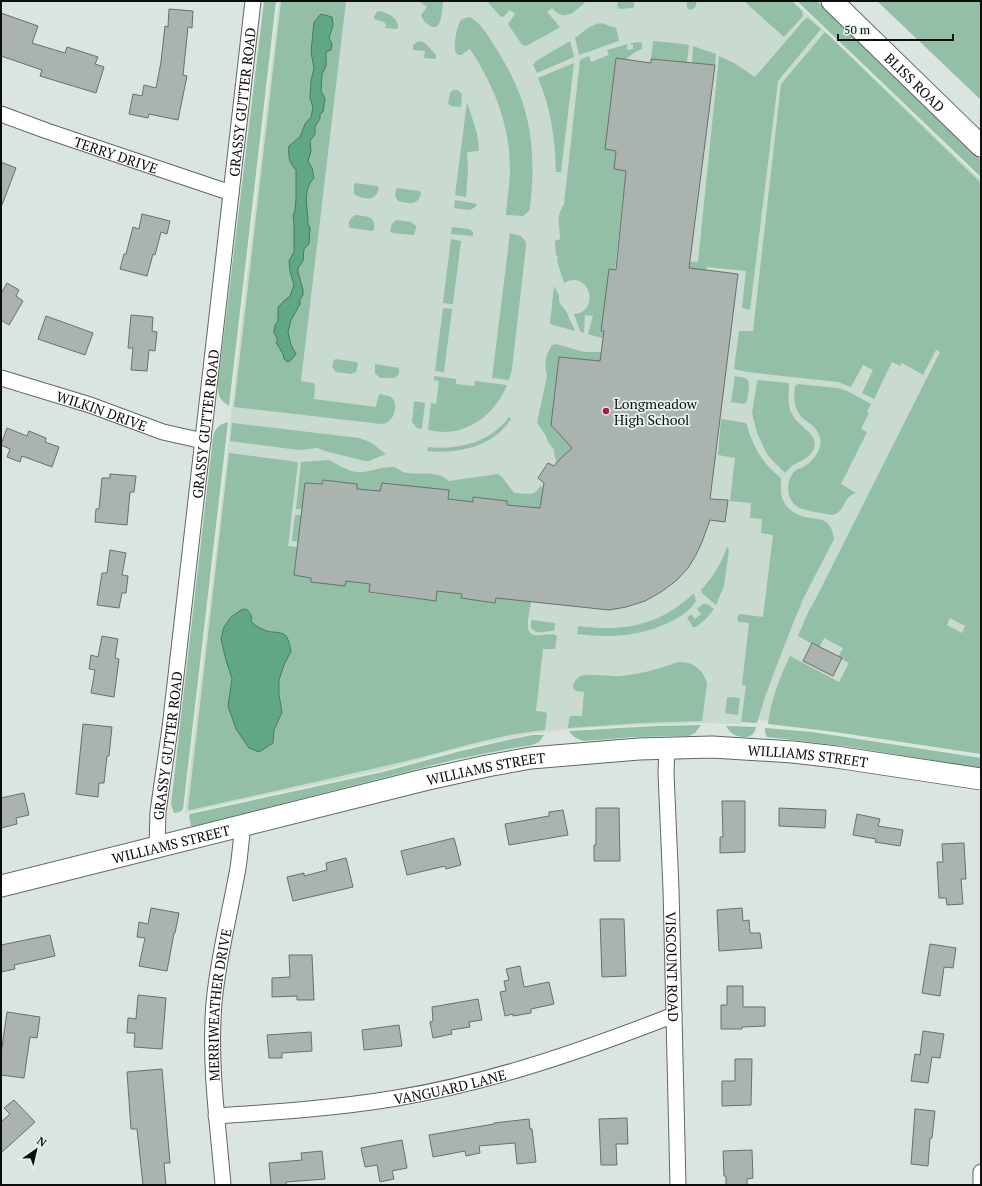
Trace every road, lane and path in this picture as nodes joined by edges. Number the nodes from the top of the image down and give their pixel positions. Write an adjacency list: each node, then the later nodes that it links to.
1 (253, 1): 5 (street, GRASSY GUTTER ROAD)
2 (832, 1): 4 (main road, BLISS ROAD)
3 (1, 114): 5 (street, TERRY DRIVE)
4 (981, 146)
5 (231, 193): 7 (street, GRASSY GUTTER ROAD)
6 (1, 378): 7 (street, WILKIN DRIVE)
7 (203, 441): 11 (street, GRASSY GUTTER ROAD)
8 (667, 748): 9 (main road, WILLIAMS STREET); 10 (main road, WILLIAMS STREET); 13 (street, VISCOUNT ROAD)
9 (981, 778)
10 (243, 826): 11 (main road, WILLIAMS STREET); 14 (street, MERRIWEATHER DRIVE)
11 (157, 847): 12 (main road, WILLIAMS STREET)
12 (1, 886)
13 (674, 1015): 14 (street, VANGUARD LANE); 17 (street, VISCOUNT ROAD)
14 (216, 1116): 16 (street, MERRIWEATHER DRIVE)
15 (981, 1172): 18 (street)
16 (223, 1185)
17 (678, 1185)
18 (981, 1185)

